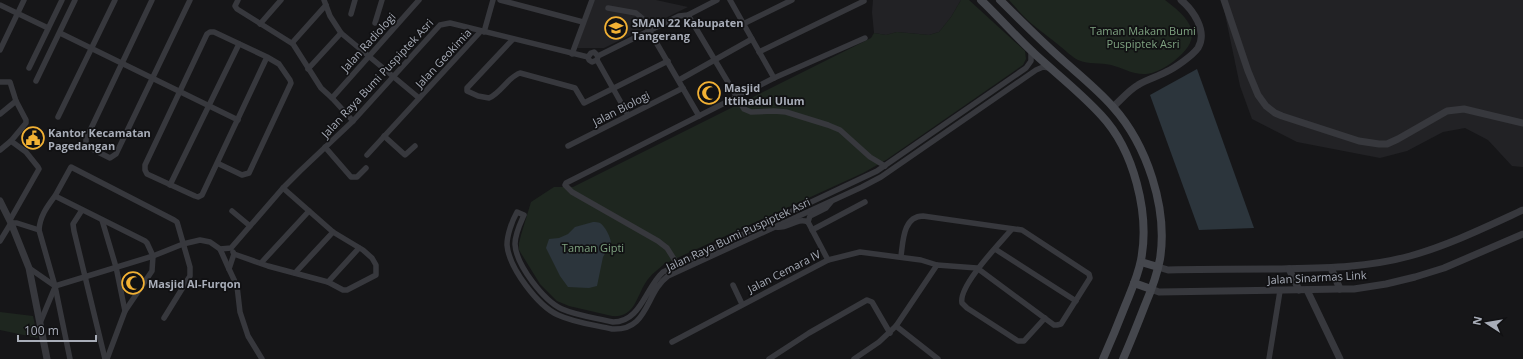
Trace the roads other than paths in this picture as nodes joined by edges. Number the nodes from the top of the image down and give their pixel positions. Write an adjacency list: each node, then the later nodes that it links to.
1 (24, 0): 26 (street)
2 (62, 0): 33 (street)
3 (75, 0): 36 (street)
4 (115, 0): 44 (street)
5 (152, 0): 53 (street)
6 (190, 0): 58 (street)
7 (238, 0): 31 (street)
8 (281, 0): 31 (street)
9 (355, 0): 27 (street)
10 (382, 0): 30 (street)
11 (419, 0): 48 (street, Jalan Radiologi)
12 (493, 0): 35 (street)
13 (500, 0): 29 (street)
14 (592, 0): 29 (street)
15 (717, 0): 28 (street)
16 (730, 0): 32 (street)
17 (792, 0): 32 (street)
18 (981, 0): 45 (main road)
19 (1000, 0): 71 (main road)
20 (1181, 0): 71 (street)
21 (1224, 0): 78 (street)
22 (864, 1): 46 (street)
23 (325, 2): 37 (street, Jalan Geokimia); 41 (street)
24 (0, 5): 26 (street)
25 (608, 8): 34 (street)
26 (18, 13): 33 (street); 43 (street)
27 (351, 14)
28 (688, 15): 34 (street); 51 (street)
29 (583, 22): 47 (street)
30 (375, 23)
31 (260, 24): 41 (street)
32 (744, 24): 40 (street)
33 (48, 28): 54 (street)
34 (651, 30): 50 (street); 52 (street)
35 (483, 32): 39 (street, Jalan Raya Bumi Puspiptek Asri); 57 (street, Jalan Raya Bumi Puspiptek Asri); 68 (street, Jalan Geokimia)
36 (60, 33): 44 (street); 61 (street)
37 (341, 33): 48 (street, Jalan Geokimia); 56 (street)
38 (865, 38): 59 (street)
39 (513, 39): 47 (street, Jalan Raya Bumi Puspiptek Asri); 63 (street)
40 (752, 40): 46 (street); 51 (street)
41 (292, 43): 56 (street)
42 (239, 44): 49 (street); 65 (street); 70 (street)
43 (1, 45)
44 (91, 48): 53 (street); 75 (street)
45 (1031, 51): 55 (main road); 86 (street, Jalan Raya Bumi Puspiptek Asri)
46 (759, 52): 59 (street)
47 (572, 54): 50 (street, Jalan Raya Bumi Puspiptek Asri)
48 (369, 56): 57 (street, Jalan Geokimia); 67 (street, Jalan Radiologi)
49 (267, 57): 76 (street); 88 (street)
50 (598, 58): 63 (street)
51 (714, 60): 60 (street); 66 (street)
52 (668, 61): 60 (street); 63 (street)
53 (122, 63): 58 (street); 58 (street)
54 (29, 68)
55 (1050, 68): 87 (street, Jalan Raya Bumi Puspiptek Asri); 121 (main road)
56 (308, 69): 67 (street)
57 (393, 76): 68 (street, Jalan Geokimia); 77 (street, Jalan Raya Bumi Puspiptek Asri)
58 (152, 78): 65 (street)
59 (774, 78): 66 (street)
60 (679, 80): 64 (street)
61 (36, 81)
62 (0, 82): 69 (street)
63 (613, 88): 73 (street)
64 (683, 88): 73 (street, Jalan Biologi); 74 (street)
65 (180, 92): 70 (street); 91 (street)
66 (737, 97): 74 (street); 89 (street)
67 (332, 98): 77 (street)
68 (419, 98): 79 (street, Jalan Geokimia)
69 (16, 101): 72 (street); 80 (street)
70 (209, 106): 76 (street); 91 (street)
71 (1113, 107): 126 (main road)
72 (0, 114)
73 (628, 115): 82 (street, Jalan Biologi)
74 (699, 116): 123 (street)
75 (58, 117)
76 (238, 120): 88 (street)
77 (353, 121): 84 (street, Jalan Raya Bumi Puspiptek Asri)
78 (1523, 123)
79 (384, 136): 81 (street); 85 (street, Jalan Geokimia)
80 (11, 141): 83 (street); 102 (street)
81 (415, 146)
82 (568, 146)
83 (1, 148)
84 (325, 148): 90 (street); 92 (street, Jalan Raya Bumi Puspiptek Asri)
85 (367, 155)
86 (899, 156): 87 (street); 89 (street, Jalan Raya Bumi Puspiptek Asri)
87 (902, 162): 94 (street, Jalan Raya Bumi Puspiptek Asri)
88 (217, 163): 91 (street)
89 (885, 166): 123 (street, Jalan Raya Bumi Puspiptek Asri)
90 (366, 168)
91 (170, 185)
92 (283, 188): 100 (street); 104 (street, Jalan Raya Bumi Puspiptek Asri)
93 (55, 196): 97 (street); 107 (street); 112 (street)
94 (834, 199): 103 (street); 105 (street, Jalan Raya Bumi Puspiptek Asri)
95 (0, 201): 102 (street)
96 (865, 202): 108 (street)
97 (82, 210): 101 (street); 134 (street)
98 (232, 210): 104 (street)
99 (1523, 210): 131 (street, Jalan Sinarmas Link)
100 (309, 211): 109 (street); 122 (street)
101 (102, 220): 118 (street); 125 (street)
102 (11, 222): 107 (street); 111 (street); 127 (street)
103 (808, 222): 105 (street); 108 (street)
104 (250, 226): 113 (street, Jalan Raya Bumi Puspiptek Asri)
105 (775, 227): 132 (street, Jalan Raya Bumi Puspiptek Asri)
106 (1012, 229): 116 (street); 119 (street); 144 (street)
107 (39, 230): 138 (street)
108 (812, 230): 120 (street)
109 (333, 232): 114 (street); 133 (street)
110 (1523, 234): 140 (street, Jalan Sinarmas Link)
111 (0, 241)
112 (183, 244): 115 (street); 118 (street); 147 (street)
113 (231, 248): 115 (street); 117 (street)
114 (359, 248): 135 (street); 135 (street)
115 (220, 249): 128 (street)
116 (995, 249): 129 (street); 144 (street)
117 (234, 254): 122 (street); 128 (street)
118 (153, 256): 125 (street); 146 (street)
119 (901, 256): 120 (street, Jalan Cemara IV); 124 (street, Jalan Cemara IV)
120 (828, 260): 145 (street, Jalan Cemara IV)
121 (1141, 262): 126 (main road); 136 (main road)
122 (261, 263): 133 (street)
123 (677, 264): 132 (street); 132 (street, Jalan Raya Bumi Puspiptek Asri)
124 (937, 265): 129 (street, Jalan Cemara IV); 150 (street)
125 (116, 267): 134 (street); 146 (street)
126 (1158, 267): 130 (street, Jalan Sinarmas Link); 139 (main road)
127 (29, 268): 138 (street); 149 (street)
128 (230, 268): 157 (street)
129 (977, 268): 148 (street); 148 (street)
130 (1289, 268): 131 (street, Jalan Sinarmas Link); 141 (street)
131 (1331, 268): 140 (street)
132 (681, 270)
133 (295, 273): 135 (street)
134 (85, 277): 138 (street); 156 (street)
135 (328, 282)
136 (1134, 283): 139 (main road); 161 (main road)
137 (733, 285): 145 (street)
138 (55, 286): 149 (street); 155 (street)
139 (1151, 289): 143 (street, Jalan Sinarmas Link); 162 (main road)
140 (1340, 289): 142 (street, Jalan Sinarmas Link)
141 (1299, 290): 142 (street, Jalan Sinarmas Link); 143 (street, Jalan Sinarmas Link)
142 (1307, 290): 164 (street)
143 (1280, 291): 163 (street)
144 (1076, 301): 148 (street)
145 (742, 304): 152 (street, Jalan Cemara IV)
146 (125, 311): 156 (street)
147 (164, 318)
148 (1045, 318)
149 (40, 324): 154 (street)
150 (896, 326): 151 (street); 153 (street)
151 (890, 333): 158 (street); 159 (street)
152 (672, 342)
153 (930, 357): 160 (street)
154 (47, 359)
155 (70, 359)
156 (106, 359)
157 (262, 359)
158 (769, 359)
159 (854, 359)
160 (938, 359)
161 (1103, 359)
162 (1123, 359)
163 (1269, 359)
164 (1340, 359)

